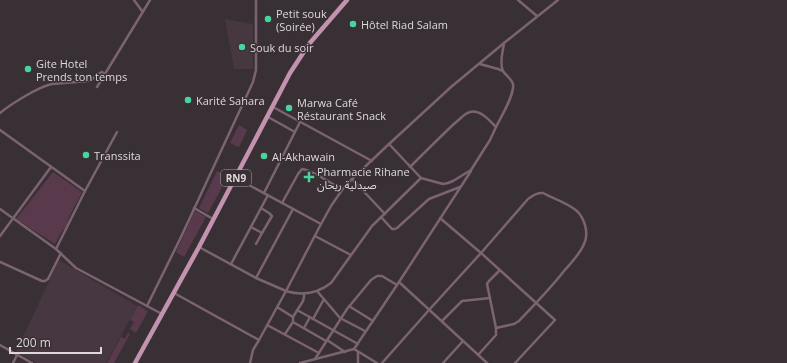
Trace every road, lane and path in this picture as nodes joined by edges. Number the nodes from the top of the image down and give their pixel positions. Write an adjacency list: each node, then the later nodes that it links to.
1 (134, 0): 7 (street)
2 (150, 0): 7 (street)
3 (256, 0): 36 (street)
4 (347, 0): 14 (main road, RN9)
5 (518, 0): 8 (street)
6 (558, 0): 8 (street)
7 (142, 11): 12 (street)
8 (537, 16): 9 (street)
9 (504, 43): 10 (street); 11 (street)
10 (480, 64): 11 (street); 22 (street)
11 (504, 72): 18 (street)
12 (105, 74): 13 (street); 15 (street)
13 (97, 87)
14 (273, 107): 16 (main road, RN9); 17 (street)
15 (0, 113)
16 (268, 117): 21 (street); 27 (main road, RN9)
17 (300, 122): 21 (street); 23 (street)
18 (496, 127): 25 (street); 26 (street)
19 (0, 130): 24 (street)
20 (117, 132): 32 (street)
21 (295, 132): 33 (street)
22 (389, 144): 23 (street); 25 (street)
23 (372, 161): 29 (street)
24 (51, 167): 32 (street); 42 (street)
25 (410, 167): 28 (street)
26 (471, 170): 28 (street); 30 (street)
27 (236, 178): 33 (street); 44 (main road, RN9)
28 (421, 178): 40 (street)
29 (352, 179): 31 (street); 40 (street)
30 (460, 187): 41 (street); 43 (street)
31 (342, 190): 35 (street); 45 (street)
32 (85, 191): 52 (street)
33 (264, 193): 34 (street)
34 (268, 195): 35 (street); 37 (street)
35 (282, 203): 39 (street)
36 (194, 208): 44 (street); 68 (street)
37 (261, 208): 46 (street); 47 (street)
38 (0, 209): 42 (street)
39 (293, 209): 45 (street); 59 (street)
40 (384, 214): 41 (street)
41 (382, 217): 55 (street)
42 (12, 218): 48 (street); 52 (street)
43 (440, 218): 54 (street); 60 (street)
44 (214, 219): 51 (main road, RN9)
45 (321, 224): 49 (street)
46 (251, 227): 47 (street); 57 (street)
47 (262, 233): 50 (street)
48 (0, 236)
49 (314, 236): 55 (street); 61 (street)
50 (256, 244)
51 (199, 247): 57 (street); 63 (main road, RN9)
52 (56, 249): 53 (street)
53 (61, 253): 56 (street); 68 (street)
54 (481, 253): 58 (street); 67 (street); 72 (street)
55 (351, 255): 62 (street)
56 (0, 262)
57 (231, 264): 59 (street)
58 (500, 270): 65 (street); 67 (street)
59 (256, 278): 61 (street)
60 (398, 284): 69 (street); 72 (street); 77 (street)
61 (286, 291): 64 (street); 70 (street)
62 (317, 291): 64 (street); 66 (street)
63 (174, 293): 73 (main road, RN9); 86 (street)
64 (304, 294): 71 (street)
65 (490, 298): 78 (street); 82 (street)
66 (324, 299): 75 (street); 76 (street)
67 (536, 303): 82 (street); 109 (street)
68 (147, 306): 73 (street)
69 (349, 306): 76 (street); 77 (street)
70 (277, 307): 74 (street); 80 (street)
71 (296, 310): 74 (street); 75 (street)
72 (428, 310): 78 (street); 106 (street)
73 (162, 314): 101 (main road, RN9)
74 (293, 316): 79 (street)
75 (312, 318): 81 (street); 83 (street)
76 (340, 318): 83 (street); 84 (street)
77 (373, 321): 84 (street)
78 (442, 321): 88 (street)
79 (293, 322): 81 (street); 85 (street)
80 (267, 325): 85 (street); 86 (street)
81 (304, 328): 87 (street)
82 (496, 328): 96 (street)
83 (333, 330): 87 (street); 89 (street)
84 (366, 331): 89 (street)
85 (285, 334): 94 (street)
86 (259, 340): 102 (street)
87 (326, 341): 92 (street); 94 (street)
88 (463, 341): 96 (street); 107 (street)
89 (358, 344): 91 (street)
90 (0, 345): 95 (street)
91 (354, 349): 92 (street); 93 (street)
92 (345, 352): 97 (street)
93 (358, 352): 104 (street); 105 (street)
94 (319, 353): 97 (street)
95 (17, 355): 99 (street); 100 (street)
96 (478, 355): 108 (street)
97 (315, 359): 98 (street)
98 (305, 362): 103 (street)
99 (13, 363)
100 (32, 363)
101 (136, 363)
102 (250, 363)
103 (300, 363)
104 (358, 363)
105 (376, 363)
106 (382, 363)
107 (443, 363)
108 (487, 363)
109 (515, 363)

